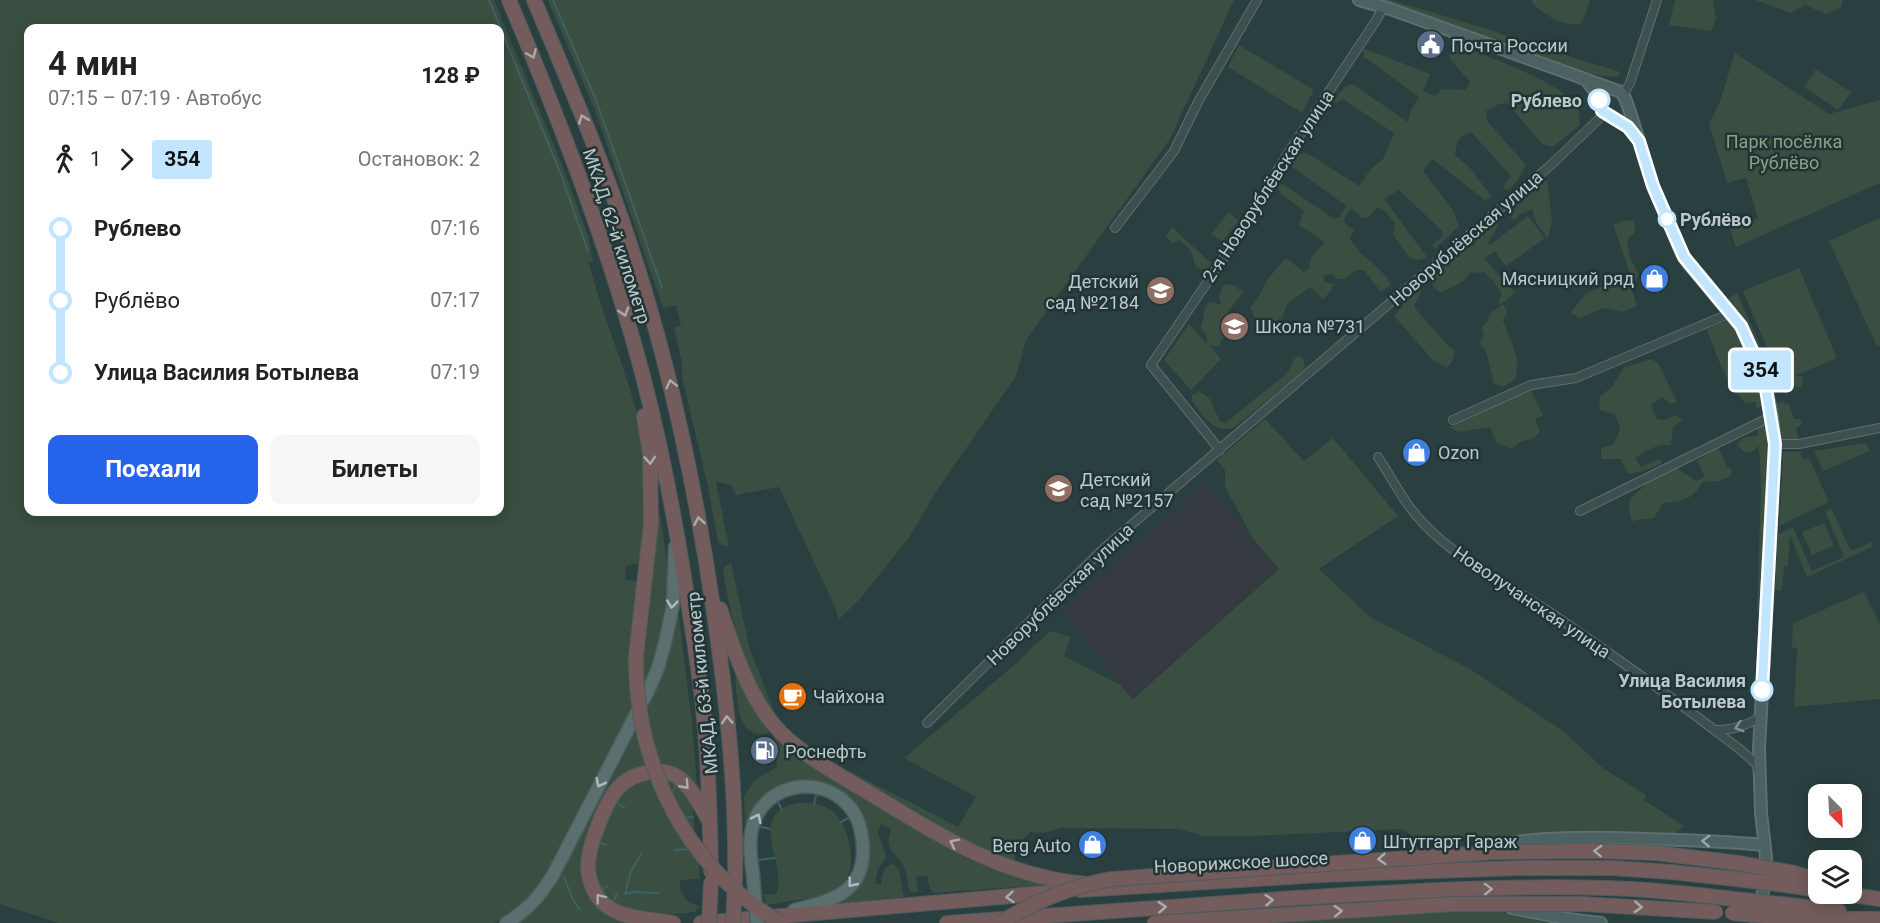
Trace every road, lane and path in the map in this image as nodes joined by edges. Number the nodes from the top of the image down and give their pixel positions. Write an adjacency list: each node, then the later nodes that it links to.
1 (509, 0): 13 (highway, МКАД, 62-й километр, one-way to 13)
2 (534, 0): 17 (highway, МКАД, 62-й километр, one-way to 2)
3 (1257, 0): 11 (street)
4 (1359, 0): 6 (street)
5 (1656, 0): 8 (street)
6 (1383, 7): 7 (street); 19 (street, 2-я Новорублёвская улица)
7 (1584, 79): 8 (street); 9 (street)
8 (1621, 96): 9 (street); 9 (street); 10 (street)
9 (1604, 111): 10 (street); 19 (street, Новорублёвская улица)
10 (1639, 141): 12 (street)
11 (1115, 228)
12 (1731, 313): 14 (street); 15 (street)
13 (633, 340): 21 (highway, МКАД, 62-й километр); 51 (highway, one-way to 51, bridge)
14 (1772, 416): 18 (street); 22 (street)
15 (1453, 420)
16 (1880, 428): 18 (street)
17 (684, 441): 24 (highway, МКАД, 63-й километр, one-way to 17)
18 (1775, 444): 25 (street)
19 (1220, 450): 26 (street, Новорублёвская улица)
20 (1378, 457): 27 (street, Новолучанская улица)
21 (670, 490): 23 (highway, МКАД, 63-й километр)
22 (1580, 511)
23 (676, 524): 31 (highway, МКАД, 63-й километр); 46 (main road, one-way to 46)
24 (709, 579): 36 (highway, one-way to 24); 50 (highway, МКАД, 63-й километр, one-way to 24, bridge)
25 (1761, 717): 27 (street, one-way to 27); 28 (street)
26 (927, 723)
27 (1715, 730): 29 (street, Новолучанская улица)
28 (1759, 749): 29 (street); 30 (street)
29 (1742, 751): 30 (street, Новолучанская улица)
30 (1759, 774): 32 (street)
31 (710, 824): 47 (highway, one-way to 31); 49 (highway, МКАД, 63-й километр, bridge)
32 (1764, 844): 33 (street, one-way to 33); 57 (street)
33 (1388, 872): 34 (highway, Новорижское шоссе, bridge); 36 (highway, Новорижское шоссе)
34 (1793, 880): 35 (highway); 37 (highway, Новорижское шоссе); 53 (highway, one-way to 53, bridge)
35 (1808, 880)
36 (1131, 886): 45 (highway, Новорижское шоссе, one-way to 45)
37 (1808, 886)
38 (1430, 891): 42 (highway, one-way to 38); 43 (highway, one-way to 43, bridge); 56 (street)
39 (1862, 893): 41 (highway)
40 (1862, 896): 41 (highway)
41 (1880, 898)
42 (1114, 910): 52 (highway); 54 (highway)
43 (1789, 912): 44 (highway); 44 (highway); 55 (highway, one-way to 43, bridge)
44 (1880, 919)
45 (758, 921): 45 (main road, one-way to 45, bridge); 48 (highway, Новорижское шоссе)
46 (506, 923)
47 (673, 923)
48 (702, 923)
49 (709, 923)
50 (733, 923)
51 (781, 923)
52 (947, 923)
53 (1000, 923)
54 (1053, 923)
55 (1154, 923)
56 (1601, 923)
57 (1757, 923)

